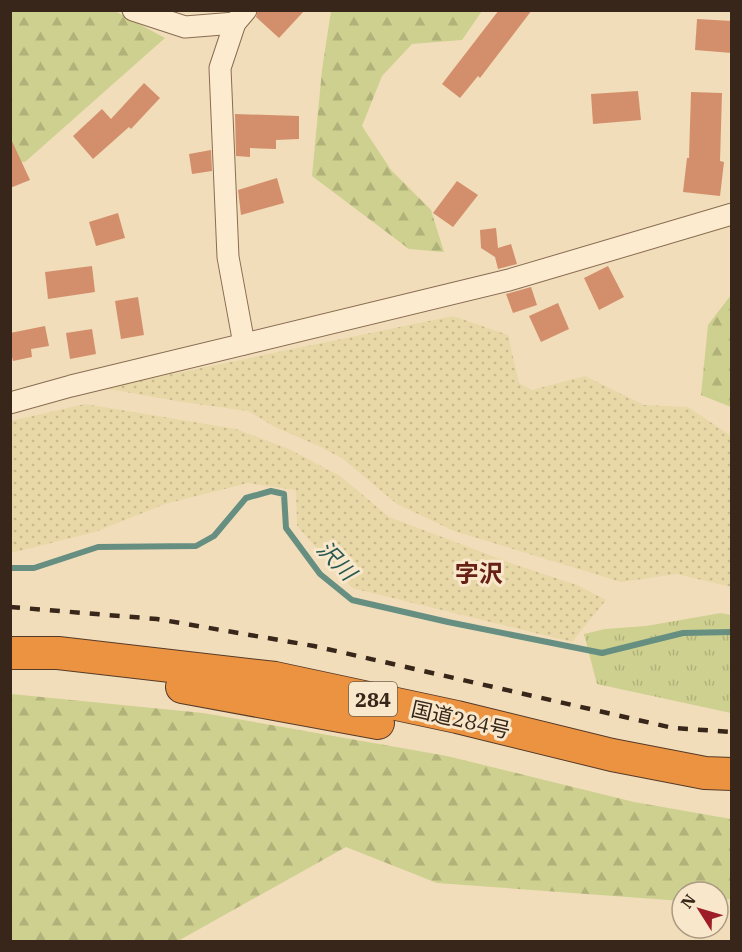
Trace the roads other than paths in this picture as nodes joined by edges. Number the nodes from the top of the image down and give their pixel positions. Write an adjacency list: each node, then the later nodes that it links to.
1 (133, 10): 2 (street)
2 (241, 17): 4 (street)
3 (732, 214): 4 (street)
4 (244, 344): 5 (street)
5 (10, 403)
6 (10, 653): 8 (highway, 国道284号 / 284)
7 (10, 669): 9 (highway, 国道284号 / 284)
8 (732, 774)
9 (732, 795)

